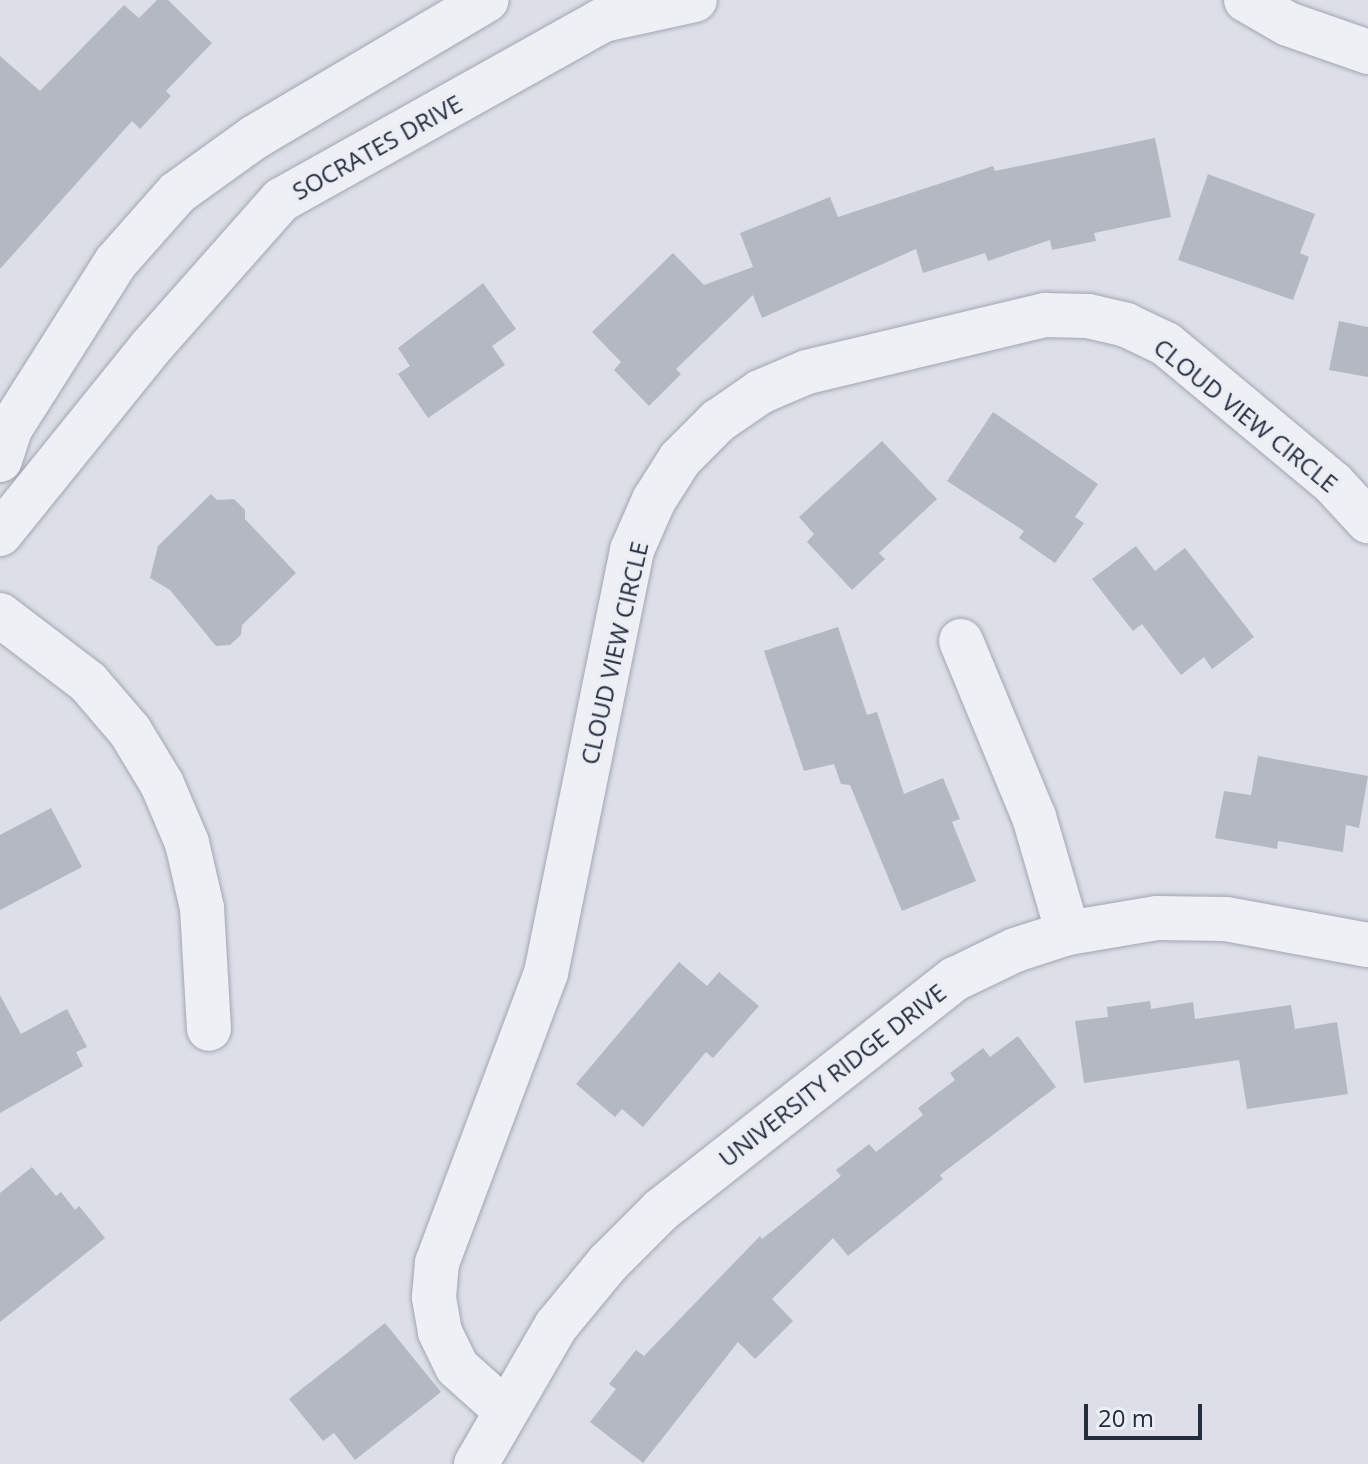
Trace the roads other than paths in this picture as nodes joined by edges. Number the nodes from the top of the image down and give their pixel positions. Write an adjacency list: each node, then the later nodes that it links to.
1 (487, 0): 5 (street)
2 (695, 0): 7 (street, SOCRATES DRIVE)
3 (1246, 0): 4 (street)
4 (1368, 52)
5 (0, 460)
6 (1368, 521): 13 (street, CLOUD VIEW CIRCLE)
7 (0, 534)
8 (0, 615): 12 (street)
9 (961, 641): 10 (street)
10 (1068, 933): 11 (street, UNIVERSITY RIDGE DRIVE); 13 (street, UNIVERSITY RIDGE DRIVE)
11 (1368, 945)
12 (209, 1029)
13 (505, 1410): 14 (street, UNIVERSITY RIDGE DRIVE)
14 (476, 1464)

